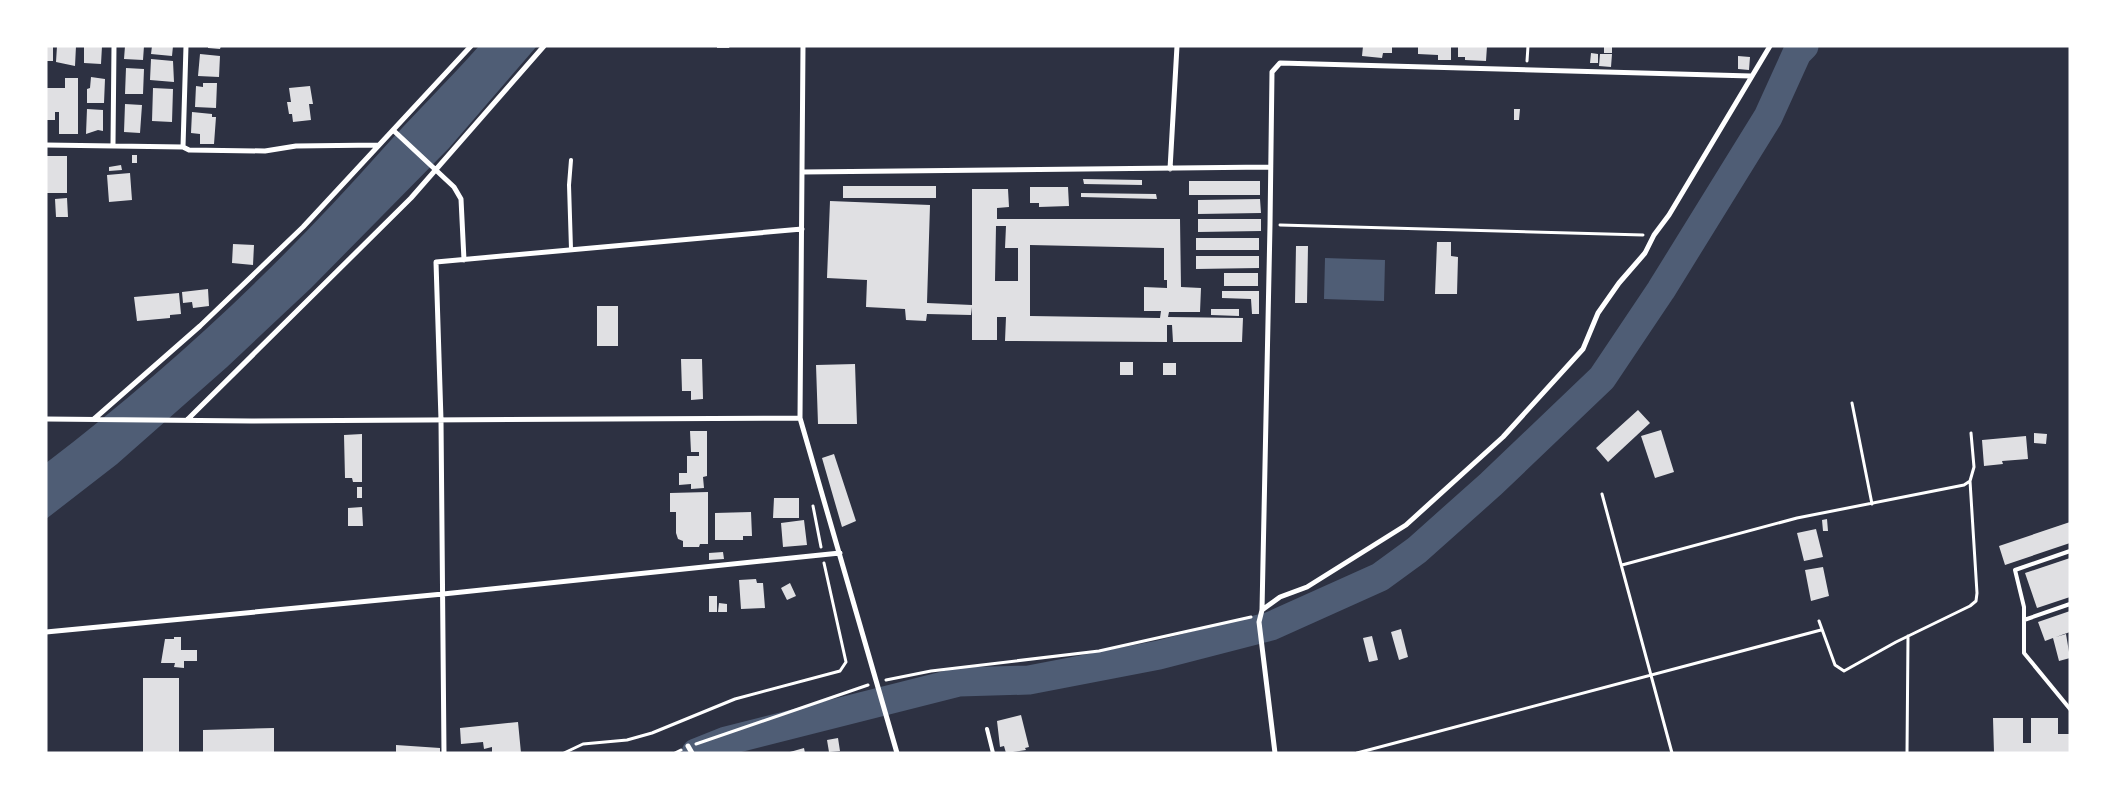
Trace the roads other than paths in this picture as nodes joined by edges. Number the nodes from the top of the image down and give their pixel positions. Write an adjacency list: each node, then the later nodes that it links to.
1 (114, 46): 10 (street)
2 (186, 46): 13 (street)
3 (470, 46): 9 (street)
4 (544, 46): 17 (street)
5 (803, 46): 18 (street)
6 (1177, 46): 16 (street)
7 (1770, 46): 8 (street)
8 (1751, 76): 15 (street); 31 (street)
9 (393, 130): 12 (street); 17 (street)
10 (114, 144): 11 (street); 13 (street)
11 (46, 145)
12 (378, 145): 13 (street); 24 (street)
13 (183, 147)
14 (571, 160): 20 (lane)
15 (1269, 167): 16 (street); 31 (street)
16 (1170, 169): 18 (street)
17 (435, 171): 21 (street); 25 (street)
18 (803, 172): 19 (street)
19 (802, 229): 20 (street); 22 (street)
20 (571, 249): 21 (street)
21 (464, 260): 26 (street)
22 (800, 418): 26 (street); 28 (street)
23 (46, 419): 24 (street)
24 (94, 420): 25 (street)
25 (184, 420): 26 (street)
26 (441, 420): 29 (street)
27 (2070, 551): 32 (lane)
28 (840, 553): 29 (street); 39 (street)
29 (443, 594): 33 (street); 37 (street)
30 (2070, 604): 32 (lane)
31 (1262, 610): 41 (street)
32 (2024, 620): 34 (lane)
33 (46, 632)
34 (2070, 709)
35 (986, 728): 40 (lane)
36 (688, 746): 38 (street)
37 (444, 753)
38 (692, 753)
39 (897, 753)
40 (993, 753)
41 (1275, 753)

